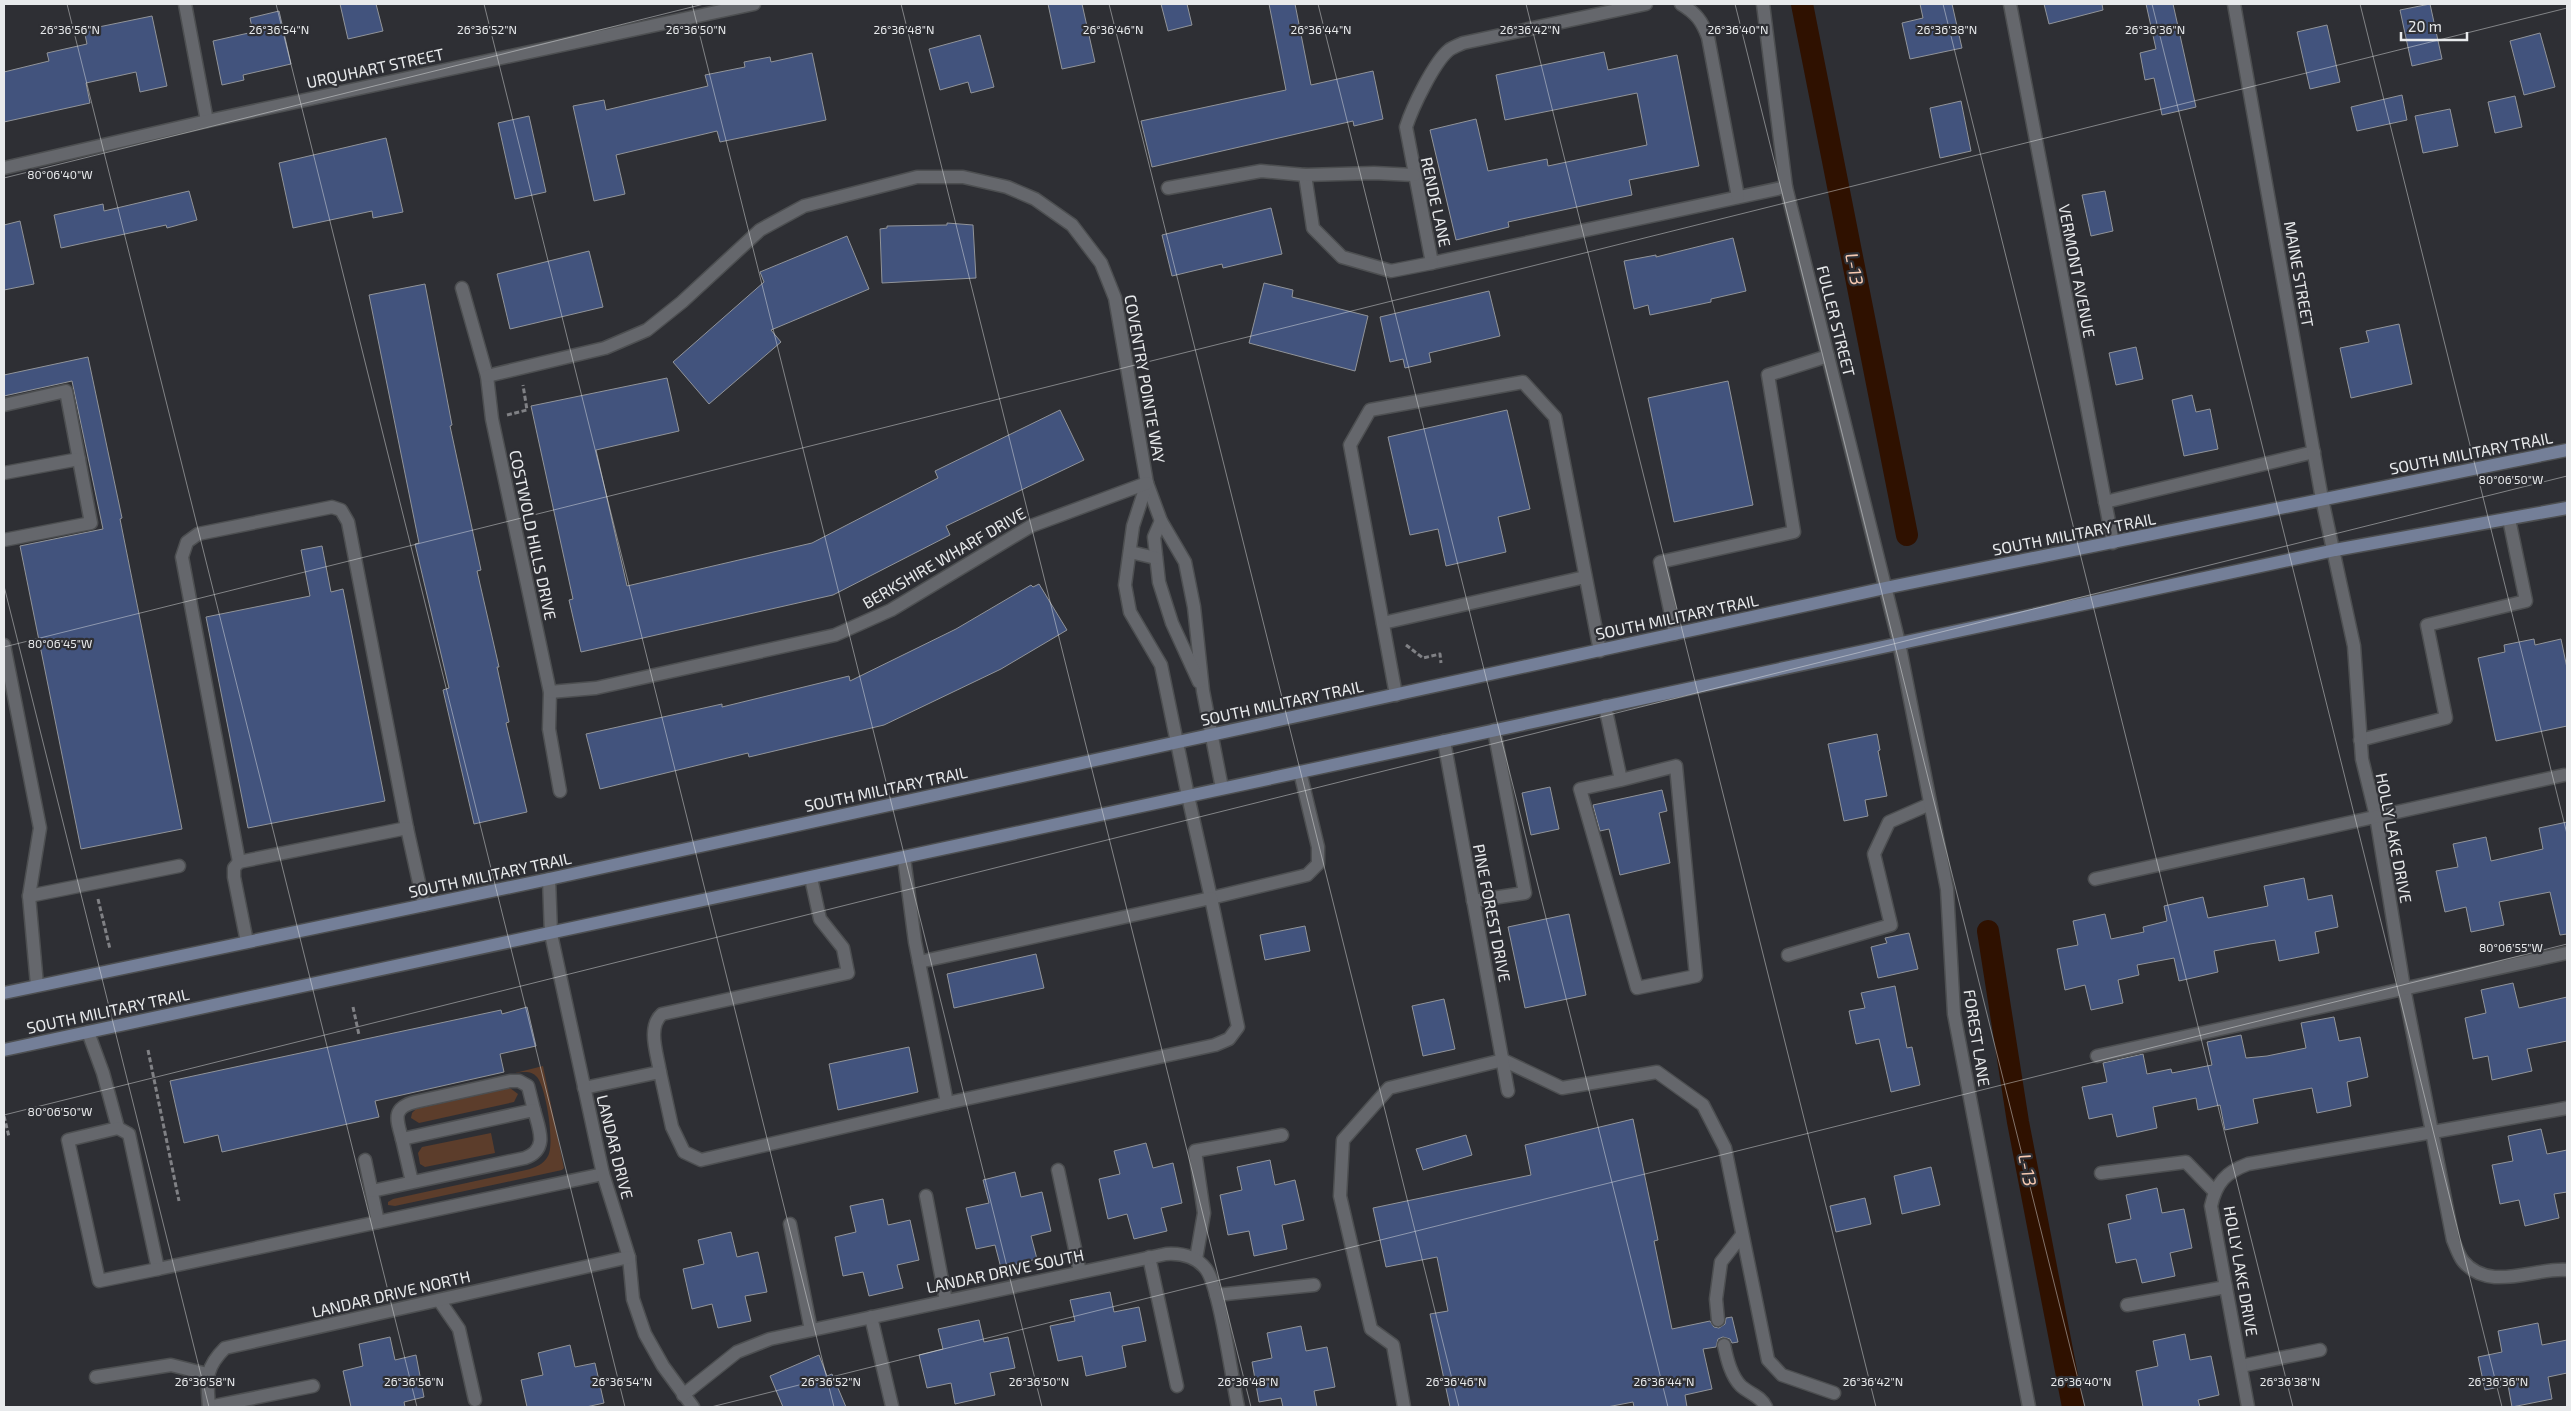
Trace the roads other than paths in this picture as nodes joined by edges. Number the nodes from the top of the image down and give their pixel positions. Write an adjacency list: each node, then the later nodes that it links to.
1 (185, 4): 8 (street)
2 (754, 4): 8 (street, URQUHART STREET)
3 (1646, 4): 11 (street, RENDE LANE)
4 (1681, 4): 14 (street)
5 (1763, 4): 12 (street, FULLER STREET)
6 (2010, 4): 26 (street, VERMONT AVENUE)
7 (2234, 4): 21 (street, MAINE STREET)
8 (207, 121): 9 (street, URQUHART STREET)
9 (4, 168)
10 (1305, 175): 11 (street); 13 (street); 15 (street)
11 (1414, 175): 15 (street, RENDE LANE)
12 (1786, 187): 14 (street, RENDE LANE); 17 (street, FULLER STREET)
13 (1168, 188)
14 (1738, 197): 15 (street, RENDE LANE)
15 (1432, 263)
16 (462, 288): 18 (street, COSTWOLD HILLS DRIVE)
17 (1828, 356): 36 (street, FULLER STREET); 38 (street)
18 (487, 376): 24 (street, COVENTRY POINTE WAY); 43 (street, COSTWOLD HILLS DRIVE)
19 (4, 406): 22 (street)
20 (2567, 450): 25 (main road, SOUTH MILITARY TRAIL)
21 (2314, 452): 25 (street, MAINE STREET); 26 (street)
22 (79, 459): 23 (street); 30 (street)
23 (4, 473)
24 (1147, 483): 29 (street, COVENTRY POINTE WAY); 33 (street, COVENTRY POINTE WAY); 43 (street, BERKSHIRE WHARF DRIVE)
25 (2322, 499): 31 (main road, SOUTH MILITARY TRAIL); 32 (street, MAINE STREET)
26 (2105, 502): 31 (street, VERMONT AVENUE)
27 (2567, 508): 28 (main road, SOUTH MILITARY TRAIL)
28 (2509, 519): 32 (main road, SOUTH MILITARY TRAIL); 48 (street)
29 (1161, 522): 34 (street, COVENTRY POINTE WAY); 42 (street, COVENTRY POINTE WAY)
30 (4, 540)
31 (2113, 544): 36 (main road, SOUTH MILITARY TRAIL)
32 (2335, 550): 39 (main road, SOUTH MILITARY TRAIL); 48 (street, HOLLY LAKE DRIVE)
33 (1130, 552): 34 (street); 50 (street, COVENTRY POINTE WAY)
34 (1156, 558): 42 (street, COVENTRY POINTE WAY)
35 (1585, 577): 37 (street); 37 (street); 41 (street)
36 (1886, 588): 38 (main road, SOUTH MILITARY TRAIL); 39 (street, FULLER STREET)
37 (1383, 623): 44 (street)
38 (1675, 634): 41 (main road, SOUTH MILITARY TRAIL)
39 (1899, 643): 45 (main road, SOUTH MILITARY TRAIL); 57 (street, FOREST LANE)
40 (4, 645): 66 (street)
41 (1600, 650): 44 (main road, SOUTH MILITARY TRAIL)
42 (1203, 691): 47 (street, COVENTRY POINTE WAY)
43 (550, 692): 55 (street, COSTWOLD HILLS DRIVE)
44 (1396, 695): 47 (main road, SOUTH MILITARY TRAIL)
45 (1604, 706): 46 (main road, SOUTH MILITARY TRAIL); 53 (street)
46 (1494, 730): 49 (main road, SOUTH MILITARY TRAIL); 68 (street)
47 (1212, 735): 50 (main road, SOUTH MILITARY TRAIL); 54 (street, COVENTRY POINTE WAY)
48 (2360, 740): 58 (street, HOLLY LAKE DRIVE)
49 (1444, 741): 51 (main road, SOUTH MILITARY TRAIL); 68 (street, PINE FOREST DRIVE)
50 (1178, 742): 56 (street, COVENTRY POINTE WAY); 64 (main road, SOUTH MILITARY TRAIL)
51 (1300, 772): 54 (main road, SOUTH MILITARY TRAIL); 67 (street)
52 (2564, 775): 58 (street)
53 (1621, 780): 53 (street)
54 (1222, 788): 56 (main road, SOUTH MILITARY TRAIL)
55 (560, 791)
56 (1188, 796): 60 (main road, SOUTH MILITARY TRAIL); 67 (street, COVENTRY POINTE WAY)
57 (1930, 804): 73 (street); 134 (street, FOREST LANE)
58 (2376, 816): 65 (street); 76 (street, HOLLY LAKE DRIVE)
59 (407, 828): 61 (street); 61 (street); 69 (street)
60 (904, 858): 63 (main road, SOUTH MILITARY TRAIL); 74 (street)
61 (239, 862): 71 (street)
62 (179, 866): 66 (street)
63 (811, 878): 70 (main road, SOUTH MILITARY TRAIL); 82 (street)
64 (549, 879): 69 (main road, SOUTH MILITARY TRAIL); 70 (street, LANDAR DRIVE)
65 (2095, 879)
66 (29, 896): 75 (street)
67 (1211, 898): 74 (street); 85 (street, COVENTRY POINTE WAY)
68 (1473, 901): 81 (street, PINE FOREST DRIVE)
69 (424, 905): 71 (main road, SOUTH MILITARY TRAIL)
70 (551, 934): 78 (main road, SOUTH MILITARY TRAIL); 83 (street, LANDAR DRIVE)
71 (247, 942): 75 (main road, SOUTH MILITARY TRAIL)
72 (2567, 953): 76 (street)
73 (1788, 955)
74 (919, 962): 85 (street)
75 (37, 985): 77 (main road, SOUTH MILITARY TRAIL)
76 (2404, 988): 80 (street); 89 (street, HOLLY LAKE DRIVE)
77 (4, 993)
78 (88, 1032): 79 (main road, SOUTH MILITARY TRAIL); 88 (street)
79 (4, 1050)
80 (2098, 1056)
81 (1503, 1060): 84 (street, PINE FOREST DRIVE); 102 (street); 132 (street)
82 (660, 1072): 83 (street); 85 (street)
83 (584, 1088): 95 (street, LANDAR DRIVE)
84 (1508, 1091)
85 (947, 1103)
86 (2567, 1108): 89 (street)
87 (534, 1110): 91 (street); 91 (street); 96 (street)
88 (118, 1128): 106 (street); 106 (street)
89 (2432, 1132): 98 (street, HOLLY LAKE DRIVE); 107 (street, HOLLY LAKE DRIVE)
90 (1282, 1135): 105 (street)
91 (402, 1139): 96 (street)
92 (365, 1160): 97 (street)
93 (1058, 1170): 108 (street)
94 (2102, 1173): 98 (street)
95 (603, 1174): 100 (street); 103 (street, LANDAR DRIVE)
96 (412, 1182): 97 (street)
97 (372, 1191): 100 (street)
98 (2214, 1191): 110 (street, HOLLY LAKE DRIVE)
99 (926, 1196): 113 (street)
100 (378, 1222): 106 (street)
101 (790, 1224): 117 (street)
102 (1742, 1235): 116 (street); 125 (street)
103 (629, 1257): 112 (street, LANDAR DRIVE NORTH); 126 (street, LANDAR DRIVE)
104 (1149, 1257): 105 (street, LANDAR DRIVE SOUTH); 108 (street, LANDAR DRIVE SOUTH); 124 (street)
105 (1196, 1259): 111 (street)
106 (158, 1269)
107 (2567, 1269)
108 (1080, 1272): 113 (street, LANDAR DRIVE SOUTH)
109 (1314, 1285): 111 (street)
110 (2226, 1287): 114 (street); 120 (street, HOLLY LAKE DRIVE)
111 (1216, 1295): 131 (street)
112 (439, 1300): 121 (street, LANDAR DRIVE NORTH); 127 (street)
113 (946, 1301): 115 (street, LANDAR DRIVE SOUTH)
114 (2127, 1304)
115 (870, 1317): 117 (street, LANDAR DRIVE SOUTH); 128 (street)
116 (1718, 1320)
117 (811, 1330): 126 (street, LANDAR DRIVE SOUTH)
118 (1724, 1345): 133 (street)
119 (2320, 1350): 120 (street)
120 (2241, 1366): 135 (street, HOLLY LAKE DRIVE)
121 (207, 1374): 122 (street); 129 (street)
122 (96, 1377)
123 (313, 1386): 129 (street)
124 (1177, 1386)
125 (1834, 1393)
126 (684, 1395): 130 (street, LANDAR DRIVE)
127 (475, 1400)
128 (892, 1406)
129 (209, 1407)
130 (693, 1407)
131 (1238, 1407)
132 (1404, 1407)
133 (1766, 1407)
134 (2029, 1407)
135 (2248, 1407)

